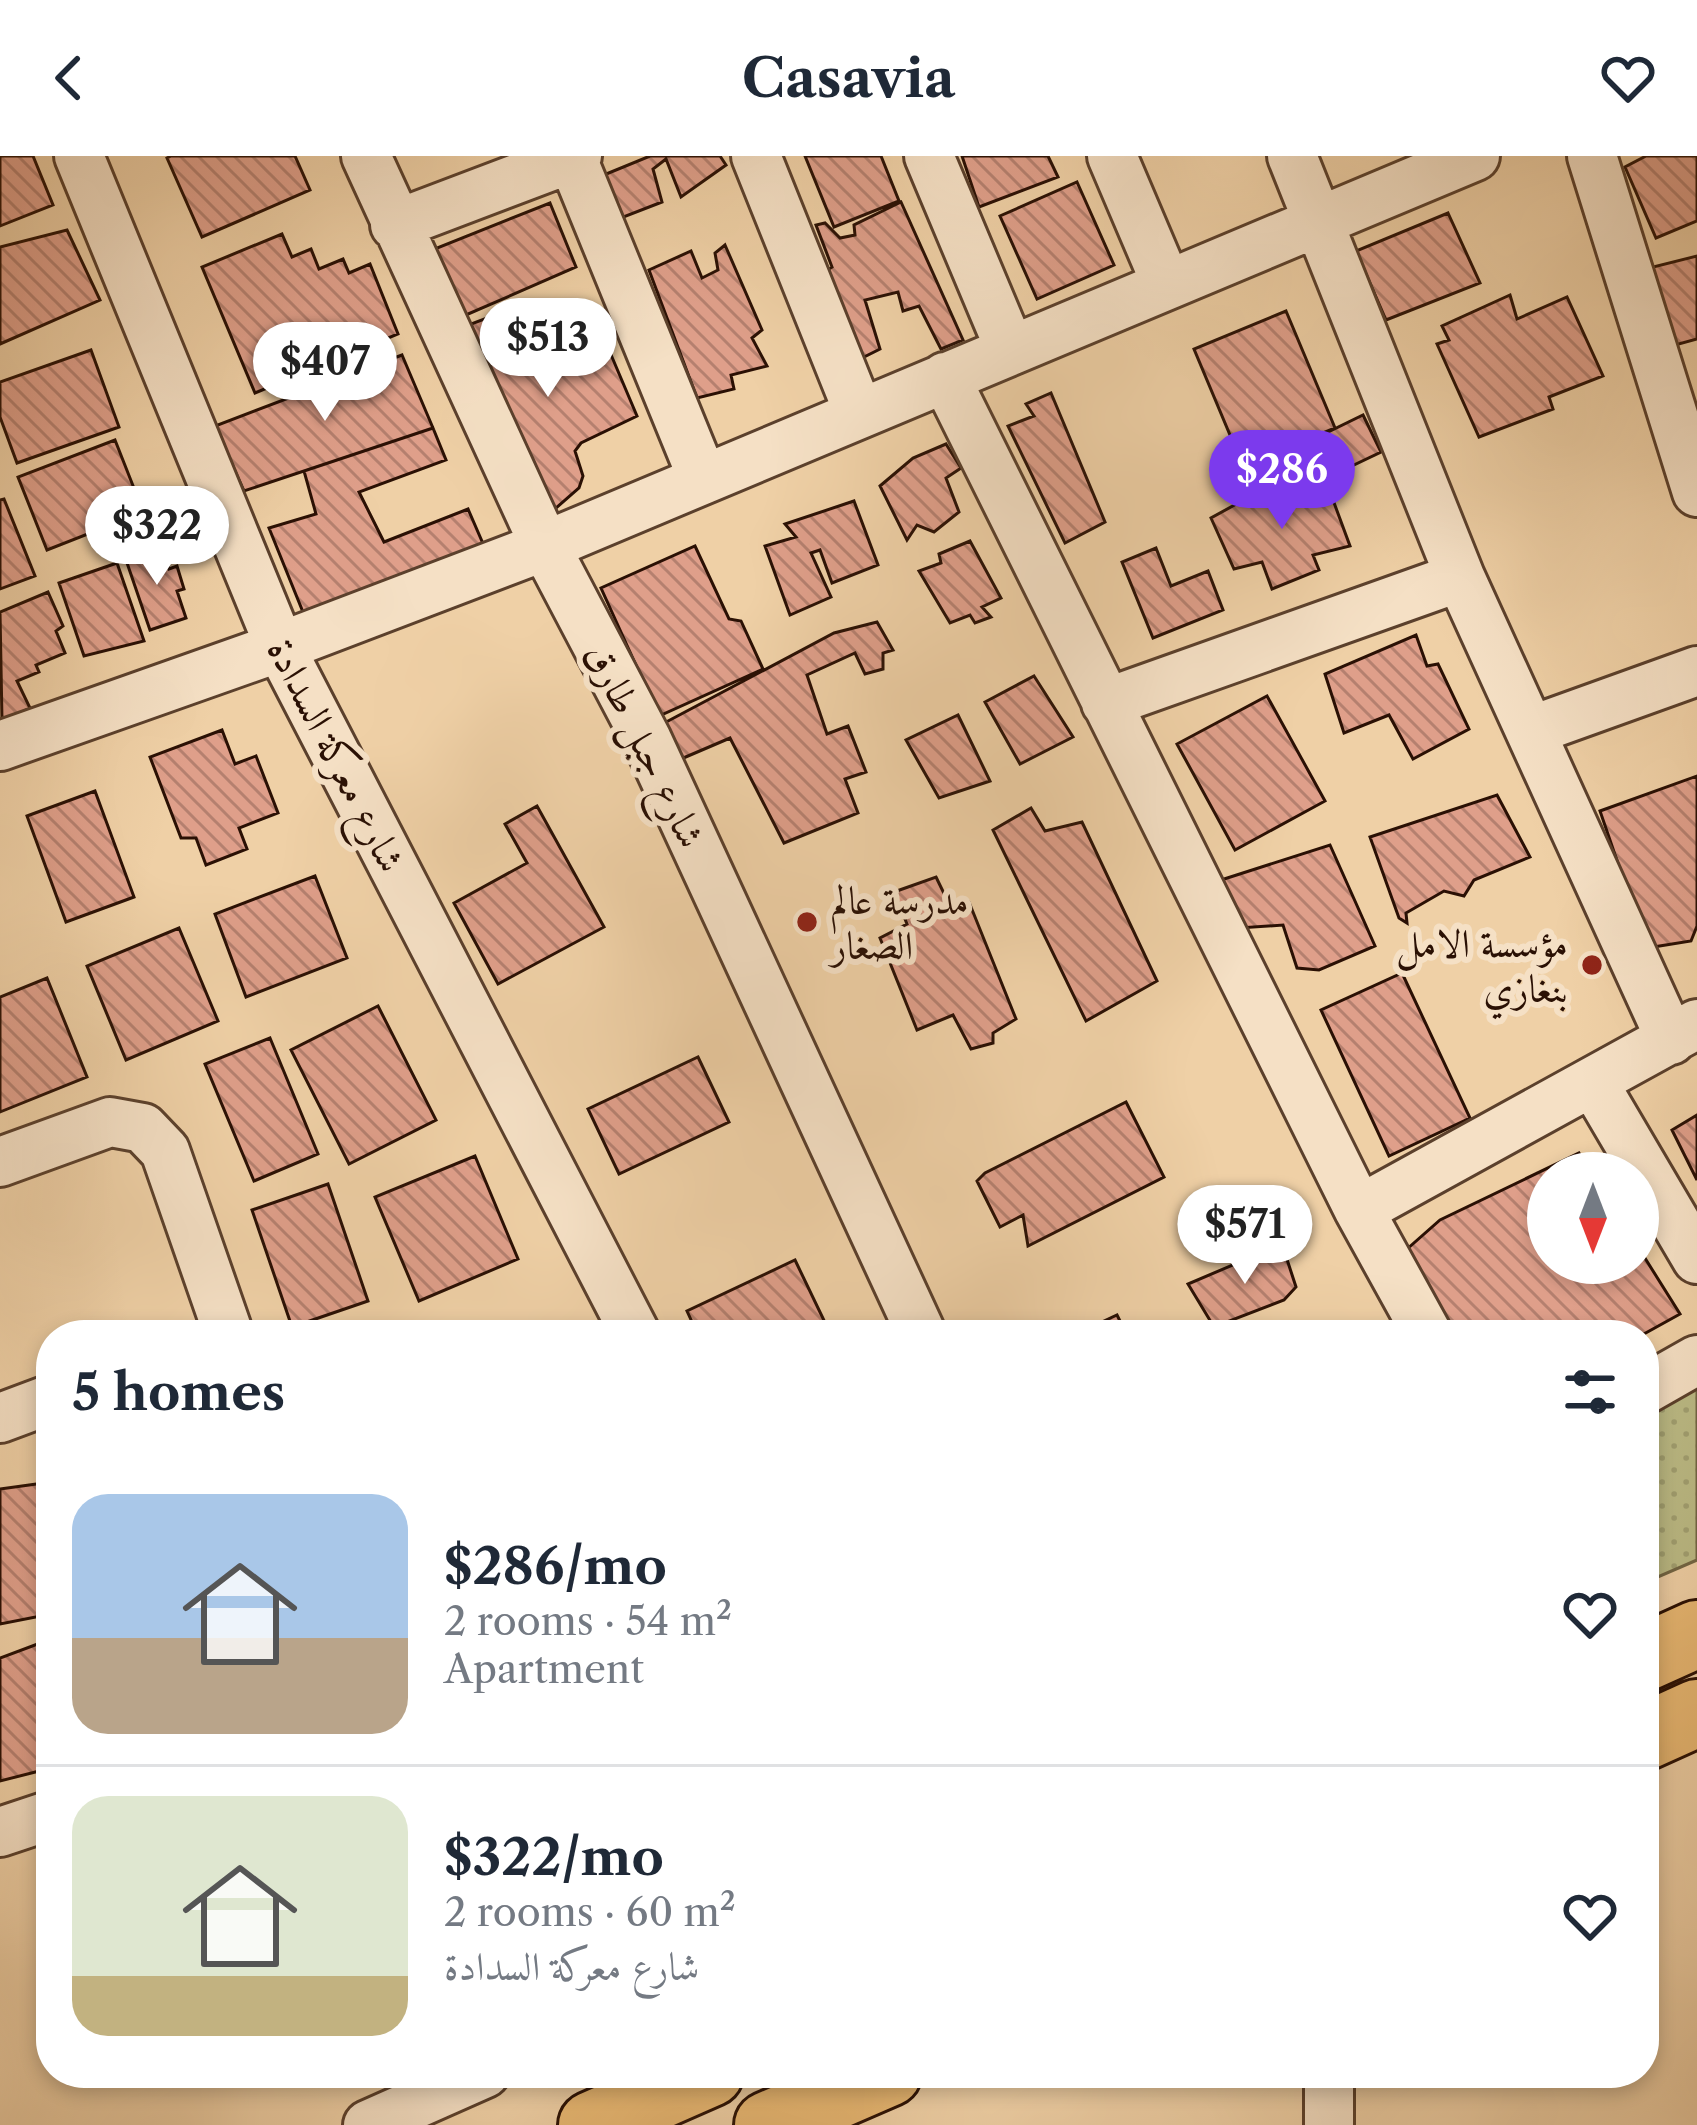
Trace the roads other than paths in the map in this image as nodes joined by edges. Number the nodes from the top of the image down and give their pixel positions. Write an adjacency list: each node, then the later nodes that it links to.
1 (79, 156): 21 (street, شارع معركة السدادة)
2 (366, 156): 11 (street, شارع جبل طارق)
3 (756, 156): 16 (street)
4 (928, 156): 13 (street)
5 (1112, 156): 12 (street)
6 (1292, 156): 10 (street)
7 (1475, 156): 10 (street)
8 (1592, 156): 14 (street)
9 (574, 157): 11 (street); 17 (street)
10 (1319, 223): 12 (street); 20 (street)
11 (395, 224): 19 (street, شارع جبل طارق)
12 (1166, 283): 13 (street)
13 (1010, 349): 15 (street)
14 (1678, 360): 18 (street)
15 (945, 377): 16 (street); 23 (street)
16 (859, 413): 17 (street)
17 (703, 479): 19 (street)
18 (1697, 492)
19 (545, 546): 21 (street); 33 (street, شارع جبل طارق)
20 (1460, 577): 23 (street); 24 (street)
21 (280, 647): 25 (street); 32 (street, شارع معركة السدادة)
22 (1697, 671): 24 (street)
23 (1106, 704): 29 (street)
24 (1533, 730): 26 (street)
25 (0, 746)
26 (1684, 1032): 27 (street)
27 (1594, 1084): 29 (street); 30 (street)
28 (0, 1162): 31 (street)
29 (1359, 1210): 34 (street)
30 (1697, 1259)
31 (223, 1320)
32 (628, 1320)
33 (915, 1320)
34 (1420, 1320)
35 (1697, 1360): 36 (street)
36 (1659, 1382)
37 (36, 1405): 38 (street)
38 (0, 1418)
39 (1697, 1634): 40 (highway)
40 (1659, 1651)
41 (1697, 1713): 42 (highway)
42 (1659, 1730)
43 (36, 1820): 44 (street)
44 (0, 1832)
45 (451, 2088): 49 (street)
46 (676, 2088): 50 (highway)
47 (853, 2088): 51 (highway)
48 (1329, 2088): 52 (street)
49 (368, 2125)
50 (592, 2125)
51 (768, 2125)
52 (1329, 2125)

